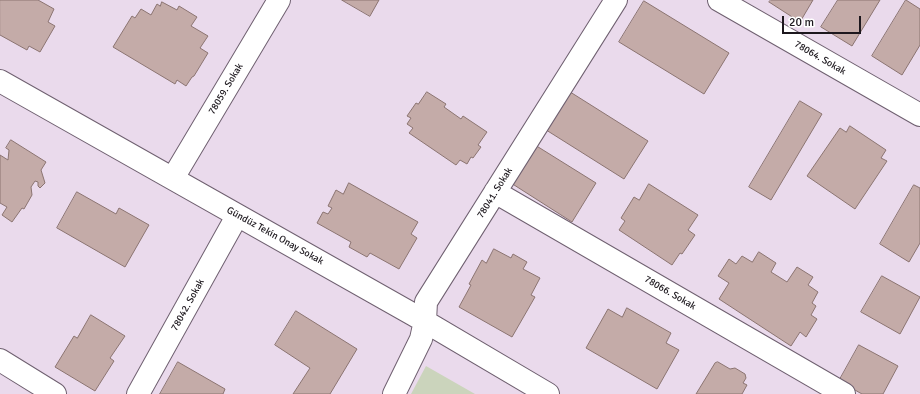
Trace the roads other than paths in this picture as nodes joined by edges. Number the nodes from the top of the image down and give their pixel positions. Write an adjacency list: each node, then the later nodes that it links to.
1 (279, 0): 6 (street, 78059. Sokak)
2 (616, 0): 7 (street, 78041. Sokak)
3 (719, 0): 5 (street, 78064. Sokak)
4 (0, 81): 6 (street, Gündüz Tekin Onay Sokak)
5 (920, 115)
6 (173, 178): 8 (street, Gündüz Tekin Onay Sokak)
7 (495, 192): 9 (street, 78041. Sokak); 15 (street, 78066. Sokak)
8 (237, 216): 9 (street, Gündüz Tekin Onay Sokak); 12 (street, 78042. Sokak)
9 (425, 321): 13 (street, 78041. Sokak); 14 (street, Gündüz Tekin Onay Sokak)
10 (0, 360): 11 (street)
11 (55, 394)
12 (138, 394)
13 (394, 394)
14 (548, 394)
15 (844, 394)

